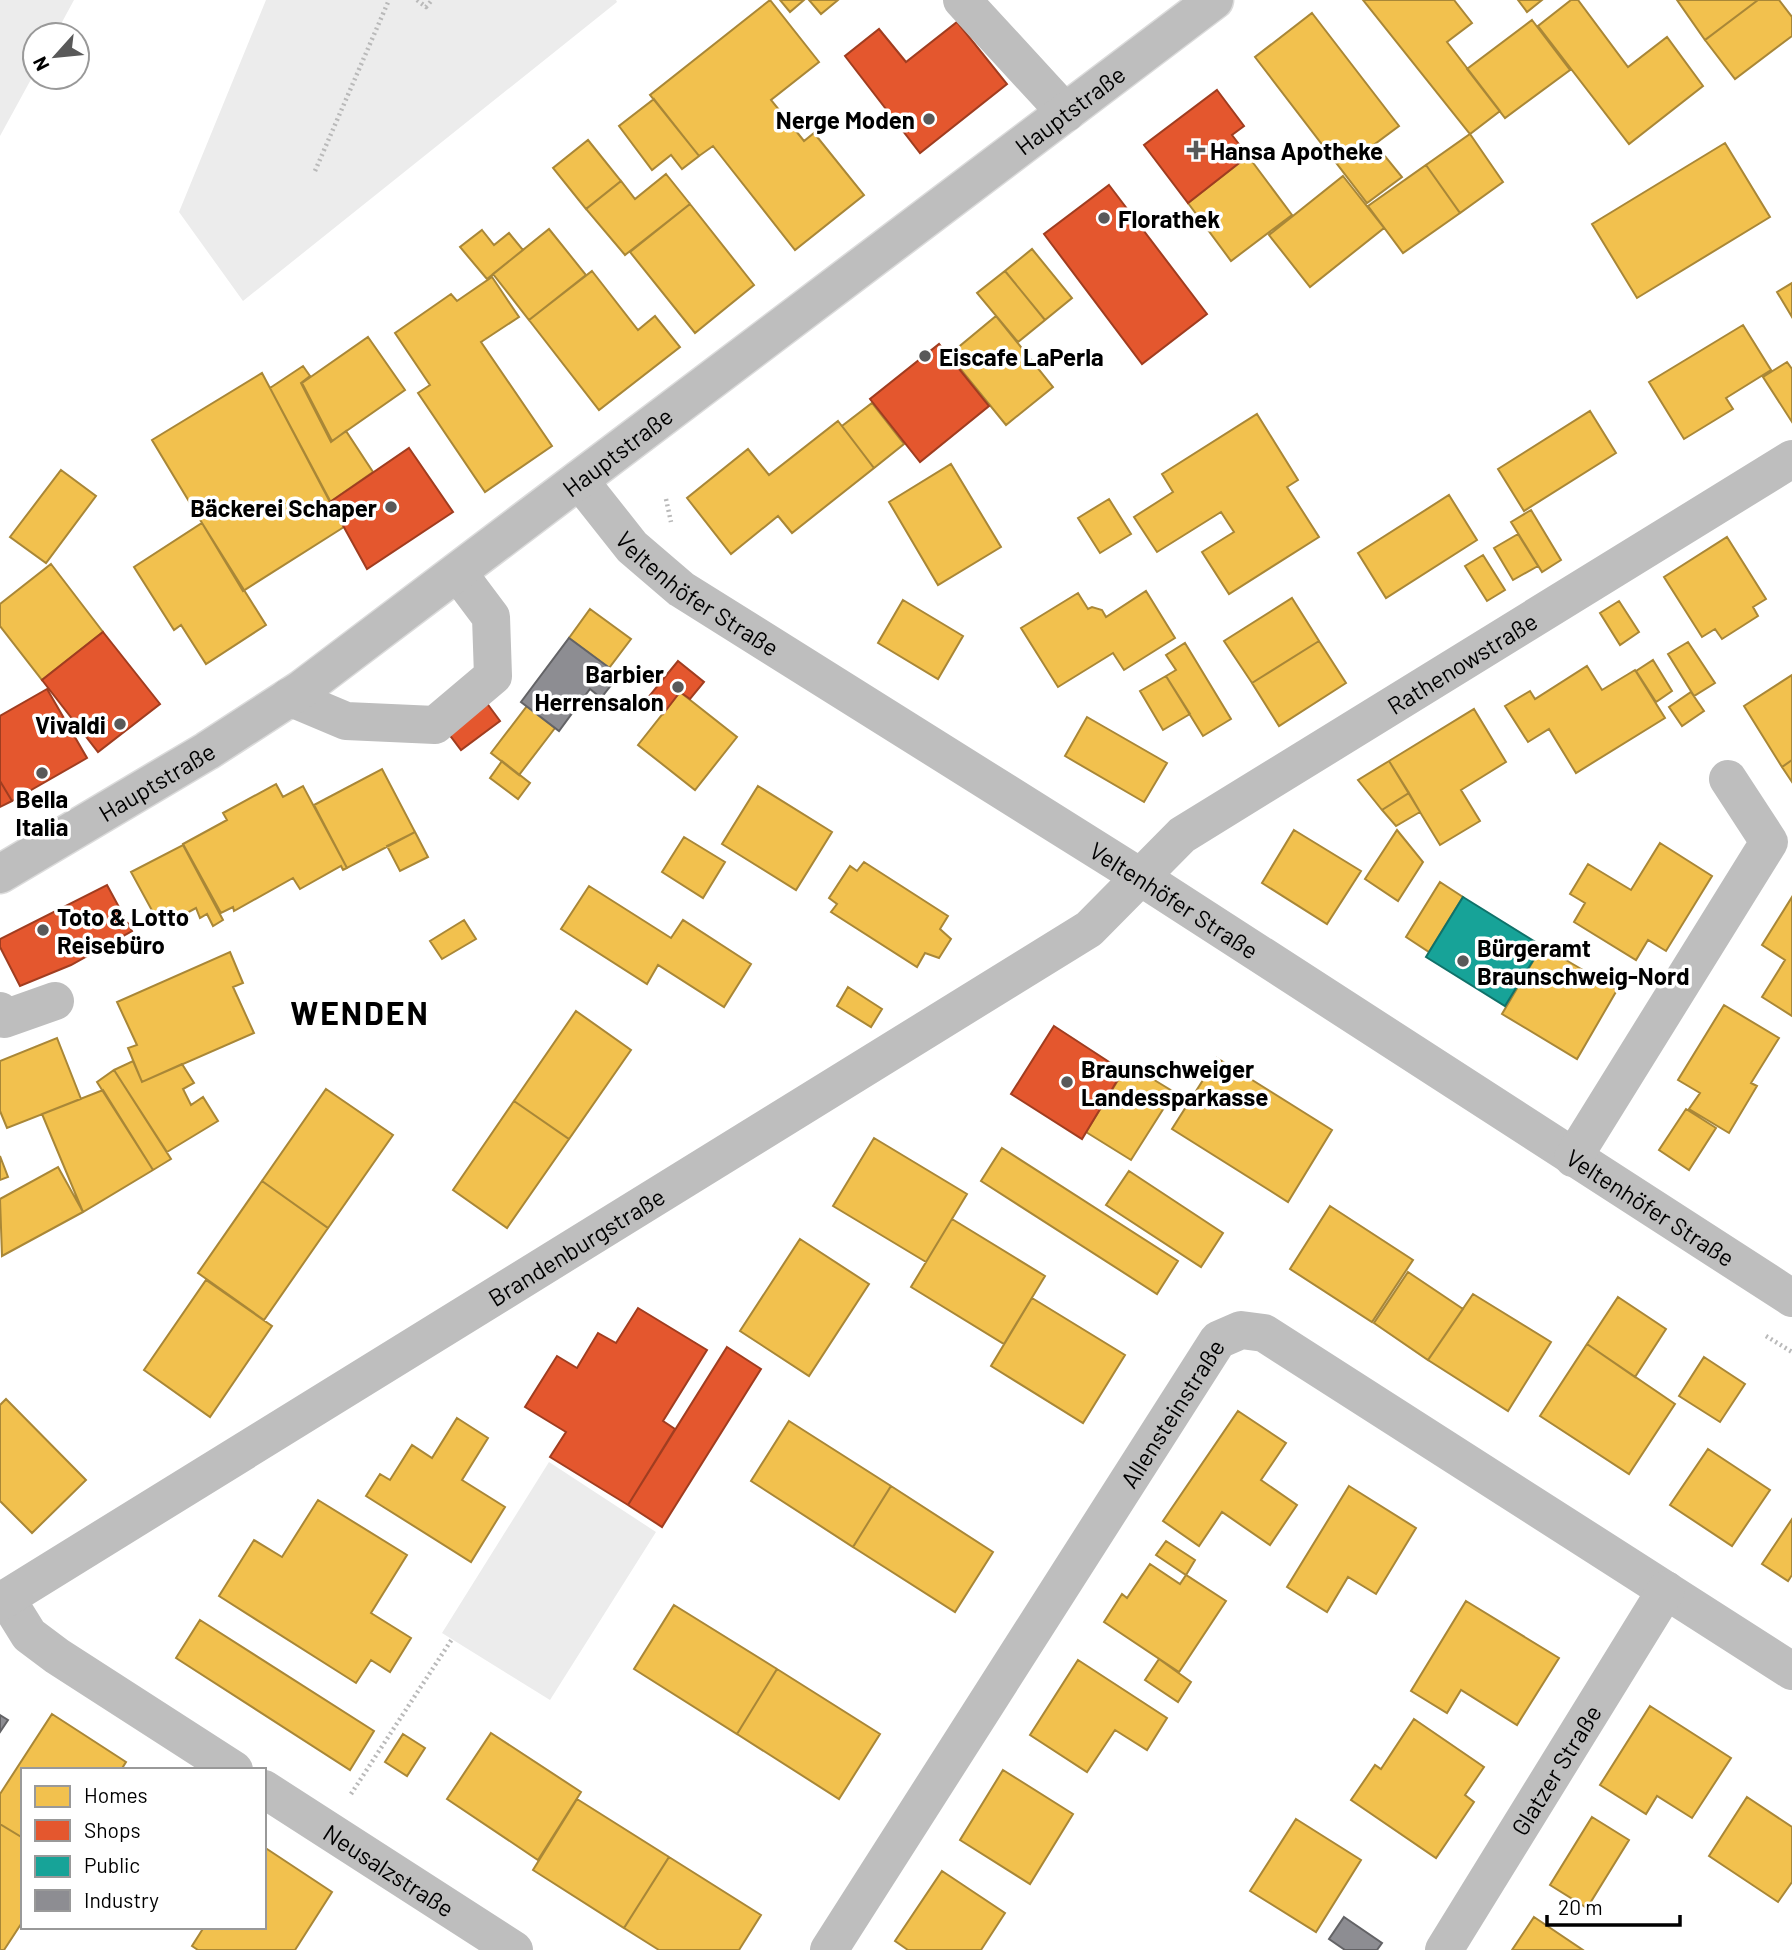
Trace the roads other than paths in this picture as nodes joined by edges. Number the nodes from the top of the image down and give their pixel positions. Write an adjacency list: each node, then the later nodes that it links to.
1 (962, 0): 3 (street)
2 (1214, 0): 3 (street, Hauptstraße)
3 (1066, 113): 5 (street, Hauptstraße)
4 (1792, 459): 10 (street, Rathenowstraße)
5 (579, 480): 6 (street, Hauptstraße); 10 (street, Veltenhöfer Straße)
6 (458, 573): 7 (street, Hauptstraße); 7 (street)
7 (289, 697): 9 (street, Hauptstraße)
8 (1728, 779): 13 (street)
9 (0, 874)
10 (1142, 878): 13 (street, Veltenhöfer Straße); 16 (street, Brandenburgstraße)
11 (55, 1001): 12 (street)
12 (0, 1011)
13 (1573, 1158): 14 (street, Veltenhöfer Straße)
14 (1792, 1298)
15 (1666, 1590): 17 (street, Allensteinstraße); 21 (street, Allensteinstraße); 22 (street, Glatzer Straße)
16 (3, 1600): 18 (street)
17 (1792, 1671)
18 (231, 1768)
19 (266, 1790): 20 (street, Neusalzstraße)
20 (514, 1950)
21 (829, 1950)
22 (1444, 1950)

